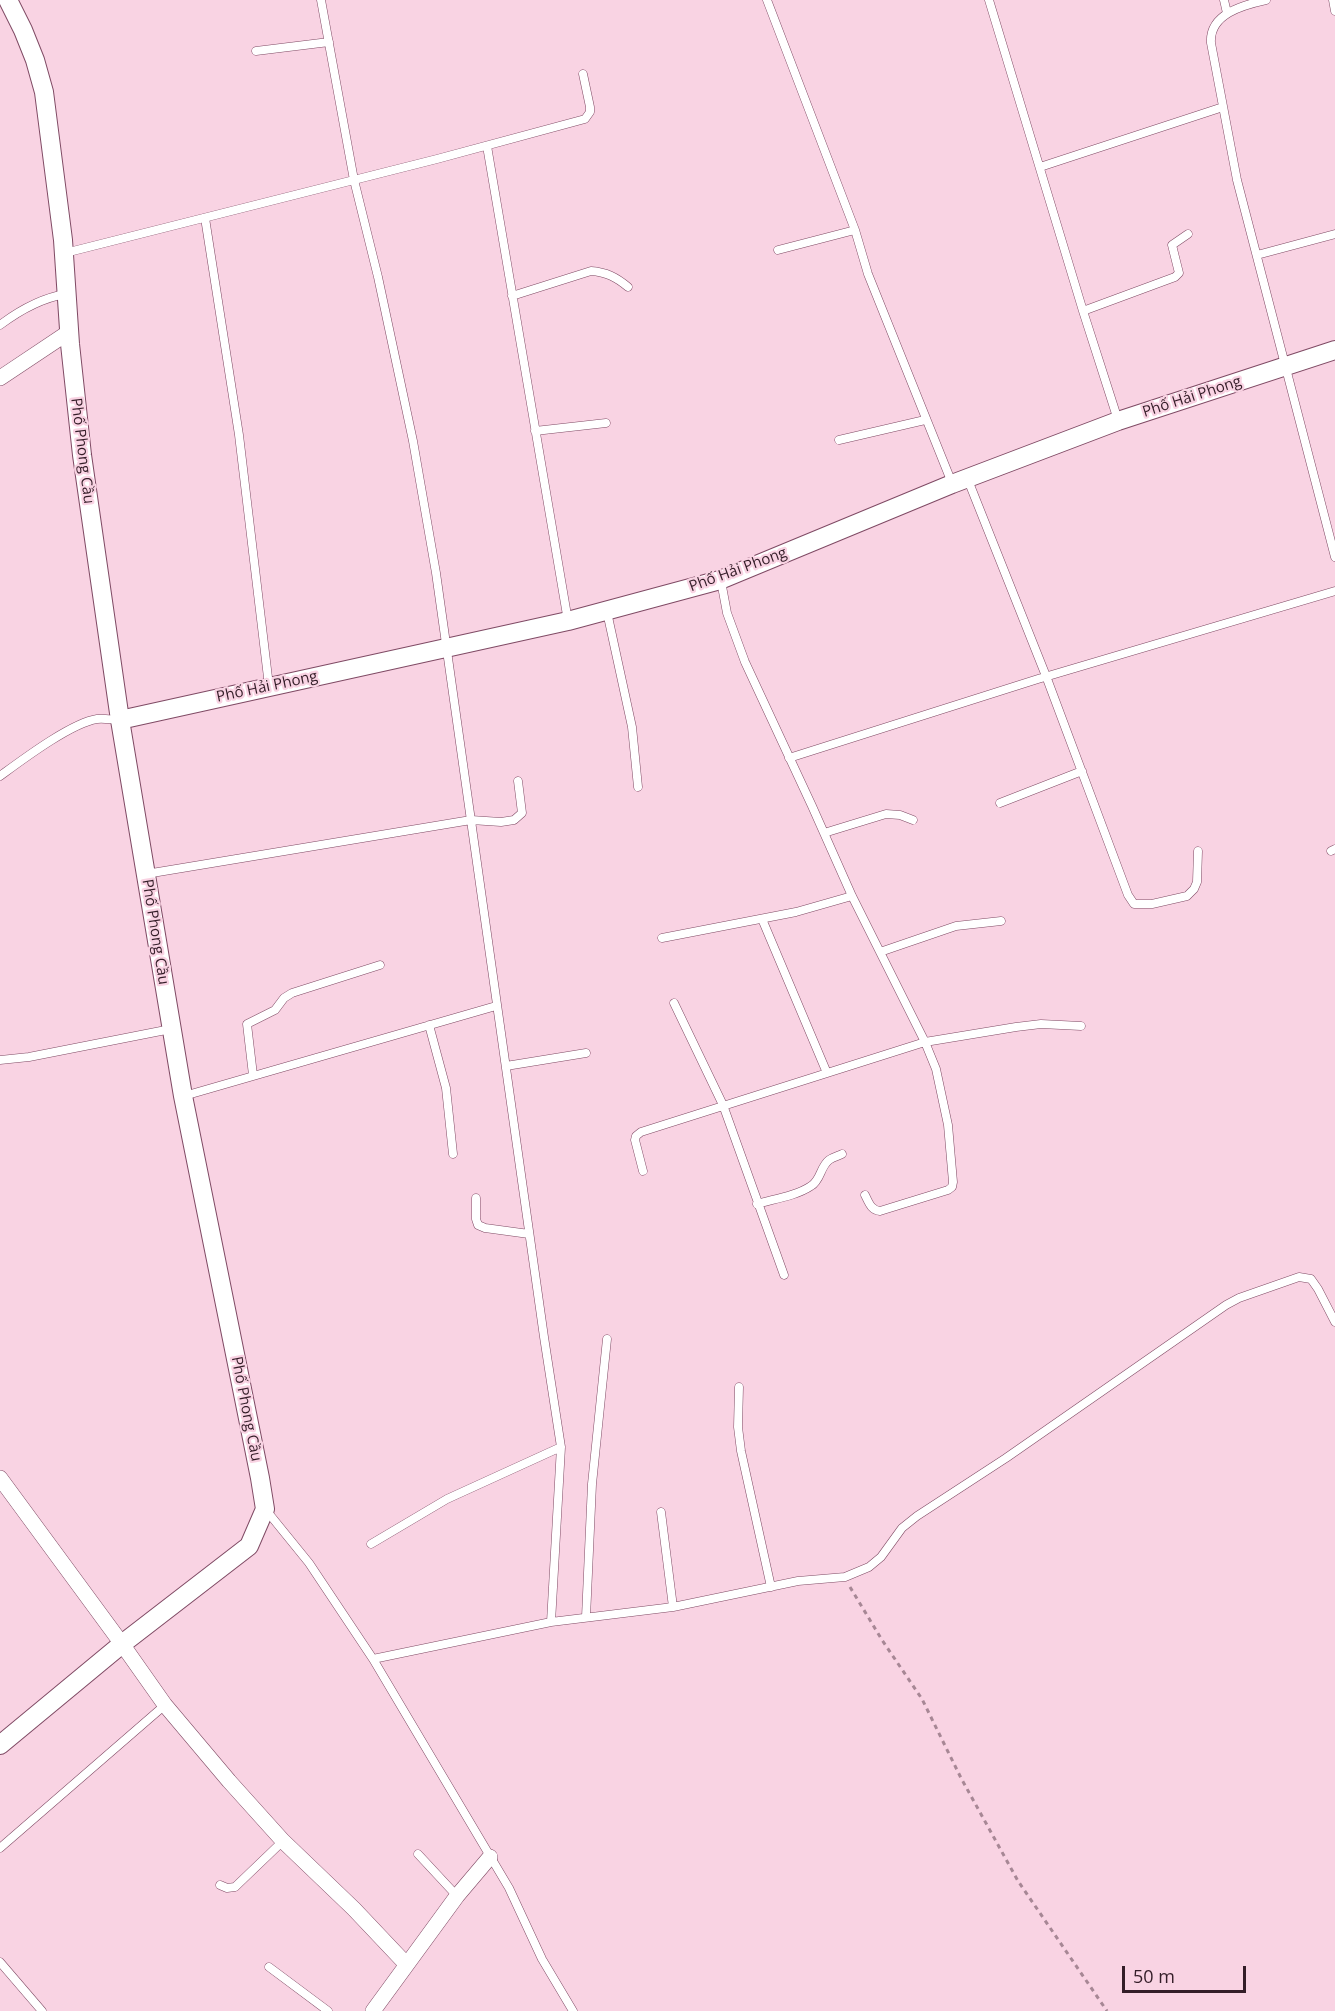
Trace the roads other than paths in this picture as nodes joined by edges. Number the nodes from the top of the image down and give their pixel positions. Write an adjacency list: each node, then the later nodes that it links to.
1 (8, 0): 23 (street, Phố Phong Cầu)
2 (321, 0): 11 (lane)
3 (767, 0): 19 (lane)
4 (989, 0): 16 (lane)
5 (1224, 0): 10 (lane)
6 (1266, 0): 8 (lane)
7 (1333, 0): 9 (lane)
8 (1246, 2): 10 (lane)
9 (1335, 11)
10 (1227, 14): 14 (lane)
11 (329, 42): 12 (lane); 17 (lane)
12 (256, 51)
13 (583, 74): 15 (lane)
14 (1223, 107): 16 (lane); 24 (lane)
15 (487, 146): 17 (lane); 27 (lane)
16 (1040, 167): 28 (lane)
17 (354, 180): 18 (lane); 45 (lane)
18 (206, 218): 23 (lane); 47 (lane)
19 (855, 230): 22 (lane); 34 (lane)
20 (1188, 234): 28 (lane)
21 (1335, 234): 24 (lane)
22 (778, 250)
23 (64, 253): 26 (street, Phố Phong Cầu)
24 (1257, 255): 32 (lane)
25 (628, 286): 27 (lane)
26 (67, 294): 29 (lane); 30 (street, Phố Phong Cầu)
27 (512, 296): 37 (lane)
28 (1083, 311): 35 (lane)
29 (0, 325)
30 (69, 332): 33 (street); 48 (street, Phố Phong Cầu)
31 (1335, 350): 32 (street, Phố Hải Phong)
32 (1285, 367): 35 (street, Phố Hải Phong); 40 (lane)
33 (0, 378)
34 (926, 420): 38 (lane); 39 (lane)
35 (1118, 421): 39 (street, Phố Hải Phong)
36 (606, 423): 37 (lane)
37 (535, 431): 44 (lane)
38 (839, 440)
39 (960, 482): 41 (street, Phố Hải Phong); 46 (lane)
40 (1335, 557)
41 (715, 581): 43 (street, Phố Hải Phong); 49 (lane)
42 (1335, 591): 46 (lane)
43 (606, 610): 44 (street, Phố Hải Phong); 53 (lane)
44 (568, 621): 45 (street, Phố Hải Phong)
45 (446, 650): 47 (street, Phố Hải Phong); 55 (lane)
46 (1046, 676): 49 (lane); 50 (lane)
47 (269, 686): 48 (street, Phố Hải Phong)
48 (120, 720): 51 (lane); 59 (street, Phố Phong Cầu)
49 (789, 758): 57 (lane)
50 (1082, 771): 54 (lane); 58 (lane)
51 (0, 776)
52 (518, 781): 55 (lane)
53 (638, 788)
54 (1000, 803)
55 (471, 820): 59 (lane); 67 (lane)
56 (913, 820): 57 (lane)
57 (824, 833): 60 (lane)
58 (1198, 851)
59 (146, 874): 70 (street, Phố Phong Cầu)
60 (852, 896): 61 (lane); 64 (lane)
61 (762, 919): 63 (lane); 75 (lane)
62 (1001, 921): 64 (lane)
63 (662, 938)
64 (880, 952): 71 (lane)
65 (380, 965): 76 (lane)
66 (674, 1003): 78 (lane)
67 (496, 1006): 68 (lane); 74 (lane)
68 (429, 1025): 76 (lane); 79 (lane)
69 (1080, 1026): 71 (lane)
70 (171, 1029): 73 (lane); 77 (street, Phố Phong Cầu)
71 (925, 1042): 75 (lane); 82 (lane)
72 (586, 1053): 74 (lane)
73 (0, 1060)
74 (506, 1066): 85 (lane)
75 (827, 1073): 78 (lane)
76 (253, 1075): 77 (lane)
77 (183, 1096): 92 (street, Phố Phong Cầu)
78 (723, 1105): 81 (lane); 84 (lane)
79 (453, 1154)
80 (842, 1154): 84 (lane)
81 (643, 1171)
82 (865, 1195)
83 (476, 1198): 85 (lane)
84 (757, 1204): 86 (lane)
85 (529, 1234): 90 (lane)
86 (784, 1275)
87 (1335, 1322): 95 (lane)
88 (607, 1339): 97 (lane)
89 (739, 1387): 95 (lane)
90 (561, 1447): 94 (lane); 98 (lane)
91 (0, 1478): 99 (street)
92 (265, 1509): 99 (street); 100 (lane)
93 (662, 1512): 96 (lane)
94 (371, 1544)
95 (771, 1587): 96 (lane)
96 (673, 1607): 97 (lane)
97 (582, 1618): 98 (lane)
98 (551, 1622): 100 (lane)
99 (122, 1644): 101 (street); 102 (street)
100 (373, 1659): 106 (lane)
101 (165, 1705): 103 (street); 104 (lane)
102 (0, 1745)
103 (283, 1841): 107 (lane); 110 (street)
104 (0, 1848)
105 (418, 1854): 108 (lane)
106 (490, 1857): 108 (street); 115 (lane)
107 (220, 1885)
108 (457, 1896): 110 (street)
109 (0, 1962): 112 (lane)
110 (406, 1964): 114 (street)
111 (269, 1967): 113 (lane)
112 (42, 2011)
113 (328, 2011)
114 (373, 2011)
115 (573, 2011)

